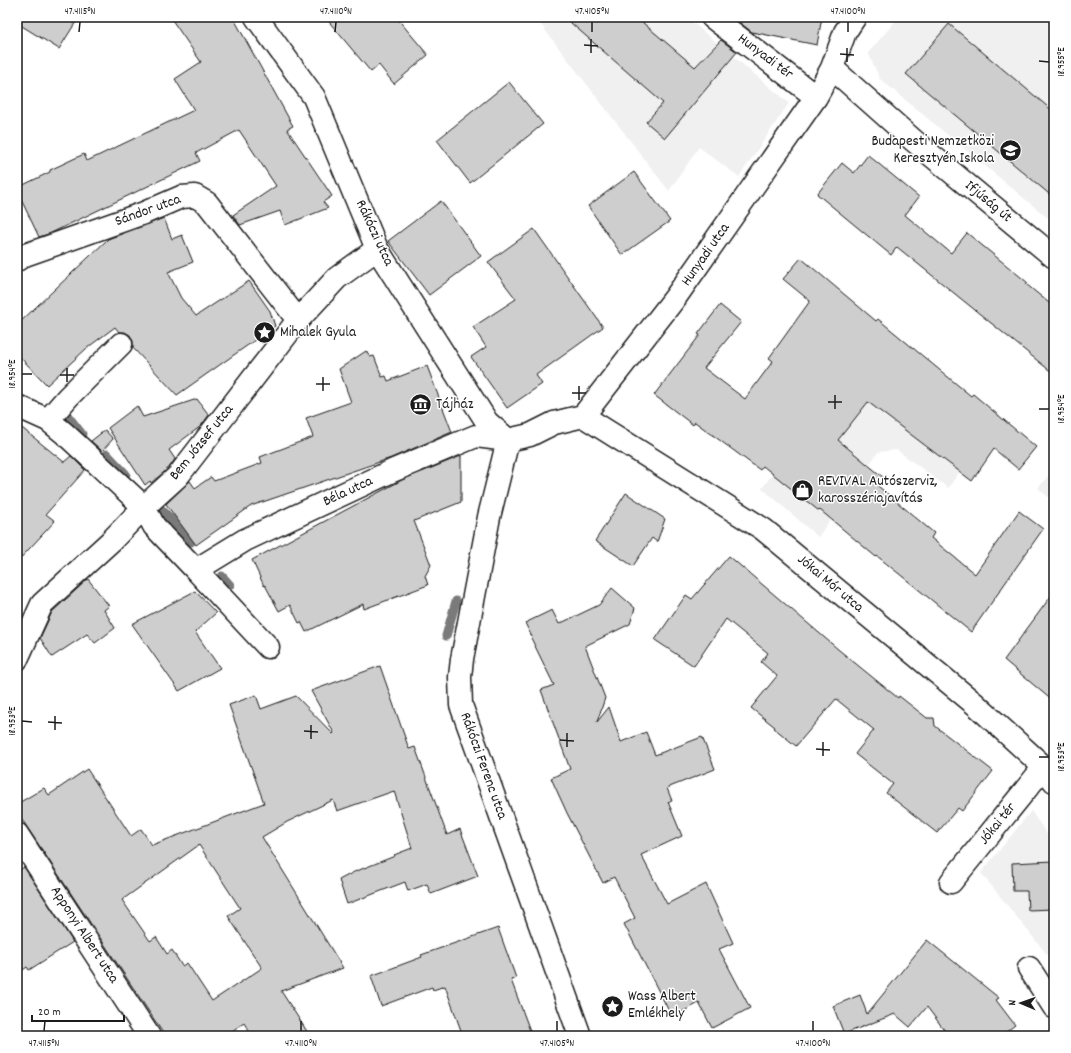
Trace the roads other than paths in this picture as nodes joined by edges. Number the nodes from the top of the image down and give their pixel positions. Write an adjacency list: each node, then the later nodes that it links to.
1 (256, 17): 6 (street, Rákóczi utca)
2 (712, 17): 5 (street, Hunyadi tér)
3 (855, 17): 4 (street, Hunyadi utca)
4 (832, 68): 5 (street, Hunyadi utca); 7 (street, Ifjúság út)
5 (816, 97): 12 (street, Hunyadi utca)
6 (377, 249): 9 (street, Bem József utca); 14 (street, Rákóczi utca)
7 (1054, 258)
8 (17, 260): 9 (street, Sándor utca)
9 (298, 320): 15 (street, Bem József utca)
10 (121, 344): 13 (street)
11 (17, 406): 13 (street)
12 (583, 416): 14 (street); 19 (street, Jókai Mór utca)
13 (48, 420): 15 (street)
14 (508, 440): 16 (street, Béla utca); 25 (street, Rákóczi Ferenc utca)
15 (144, 507): 16 (street); 18 (street, Bem József utca)
16 (196, 570): 17 (street)
17 (268, 647)
18 (17, 659)
19 (1049, 774): 21 (street, Jókai tér)
20 (17, 834): 24 (street, Apponyi Albert utca)
21 (951, 882)
22 (1029, 968): 23 (street)
23 (1054, 1006)
24 (149, 1036)
25 (580, 1036)

